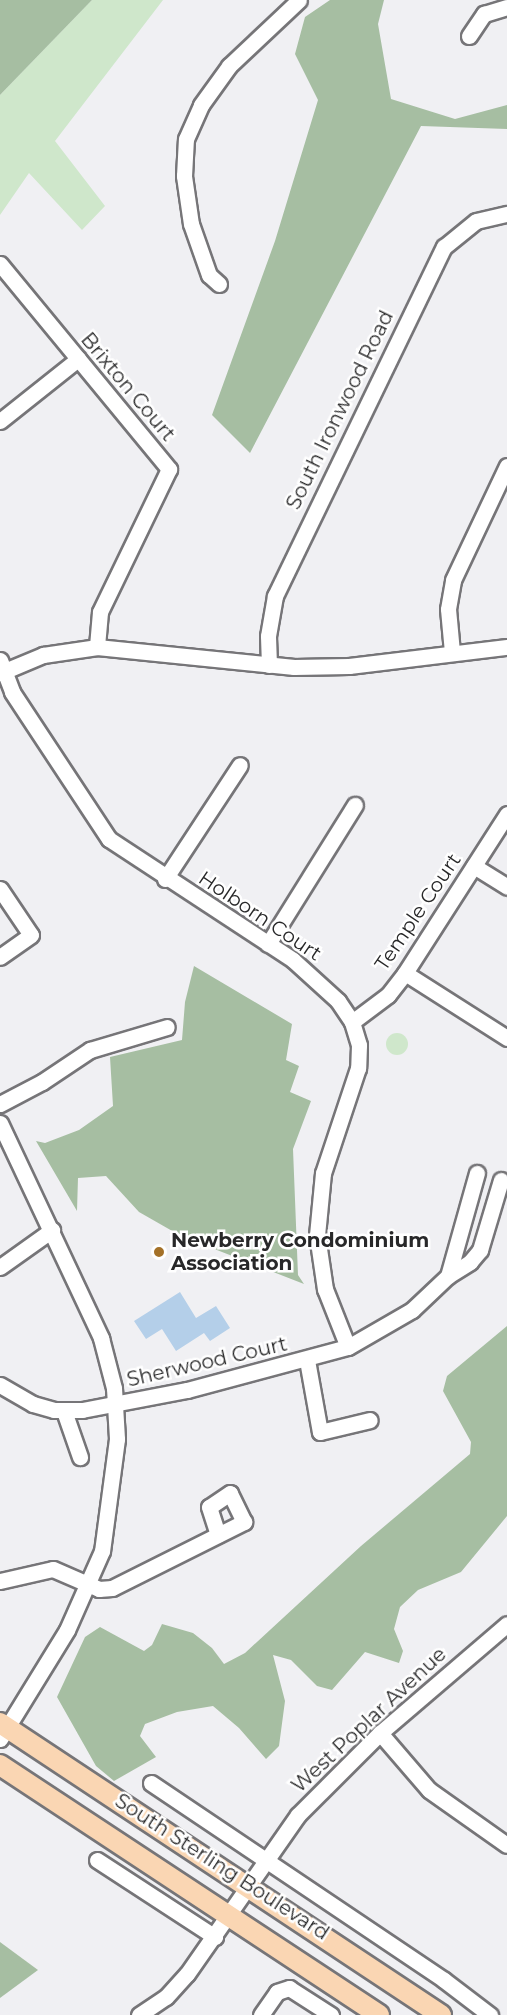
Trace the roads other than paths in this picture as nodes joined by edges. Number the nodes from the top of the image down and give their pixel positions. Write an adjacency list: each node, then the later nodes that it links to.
1 (299, 0): 6 (street)
2 (507, 7): 3 (street)
3 (469, 36)
4 (507, 214): 13 (street, South Ironwood Road)
5 (0, 264): 7 (street, Brixton Court)
6 (219, 284)
7 (78, 359): 8 (street); 10 (street, Brixton Court)
8 (0, 421)
9 (507, 466): 12 (street)
10 (97, 647): 13 (street); 14 (street)
11 (507, 647): 12 (street)
12 (452, 652): 13 (street)
13 (269, 665)
14 (1, 668): 19 (street, Holborn Court)
15 (240, 765): 19 (street)
16 (355, 805): 22 (street)
17 (507, 814): 18 (street, Temple Court)
18 (474, 866): 20 (street); 24 (street, Temple Court)
19 (165, 879): 22 (street, Holborn Court)
20 (507, 887)
21 (0, 889): 23 (street)
22 (268, 944): 25 (street, Holborn Court)
23 (0, 957)
24 (405, 973): 25 (street, Temple Court); 27 (street)
25 (352, 1022): 35 (street, Holborn Court)
26 (167, 1027): 28 (street)
27 (507, 1038)
28 (0, 1104)
29 (0, 1123): 32 (street)
30 (477, 1173): 34 (street)
31 (501, 1180): 34 (street, Sherwood Court)
32 (52, 1230): 33 (street); 38 (street)
33 (0, 1267)
34 (448, 1276): 35 (street, Sherwood Court)
35 (348, 1347): 36 (street, Sherwood Court)
36 (307, 1360): 38 (street, Sherwood Court); 40 (street, Sherwood Court)
37 (0, 1385): 39 (street)
38 (116, 1404): 39 (street, Sherwood Court); 44 (street)
39 (64, 1411): 41 (street)
40 (370, 1420)
41 (80, 1457)
42 (218, 1535): 44 (street)
43 (0, 1581): 44 (street)
44 (88, 1585): 46 (street)
45 (507, 1624): 47 (street, West Poplar Avenue)
46 (2, 1730): 53 (main road, South Sterling Boulevard)
47 (380, 1733): 50 (street); 52 (street, West Poplar Avenue)
48 (0, 1765): 54 (main road, South Sterling Boulevard)
49 (151, 1783): 52 (street, South Sterling Boulevard)
50 (507, 1845)
51 (97, 1860): 55 (street)
52 (267, 1860): 53 (street, West Poplar Avenue); 61 (street, South Sterling Boulevard)
53 (251, 1886): 54 (street, West Poplar Avenue); 60 (main road, South Sterling Boulevard)
54 (230, 1915): 55 (street, West Poplar Avenue); 59 (main road, South Sterling Boulevard)
55 (215, 1937): 56 (street, West Poplar Avenue)
56 (139, 2015)
57 (261, 2015): 58 (street)
58 (331, 2015)
59 (379, 2015)
60 (441, 2015)
61 (490, 2015)

